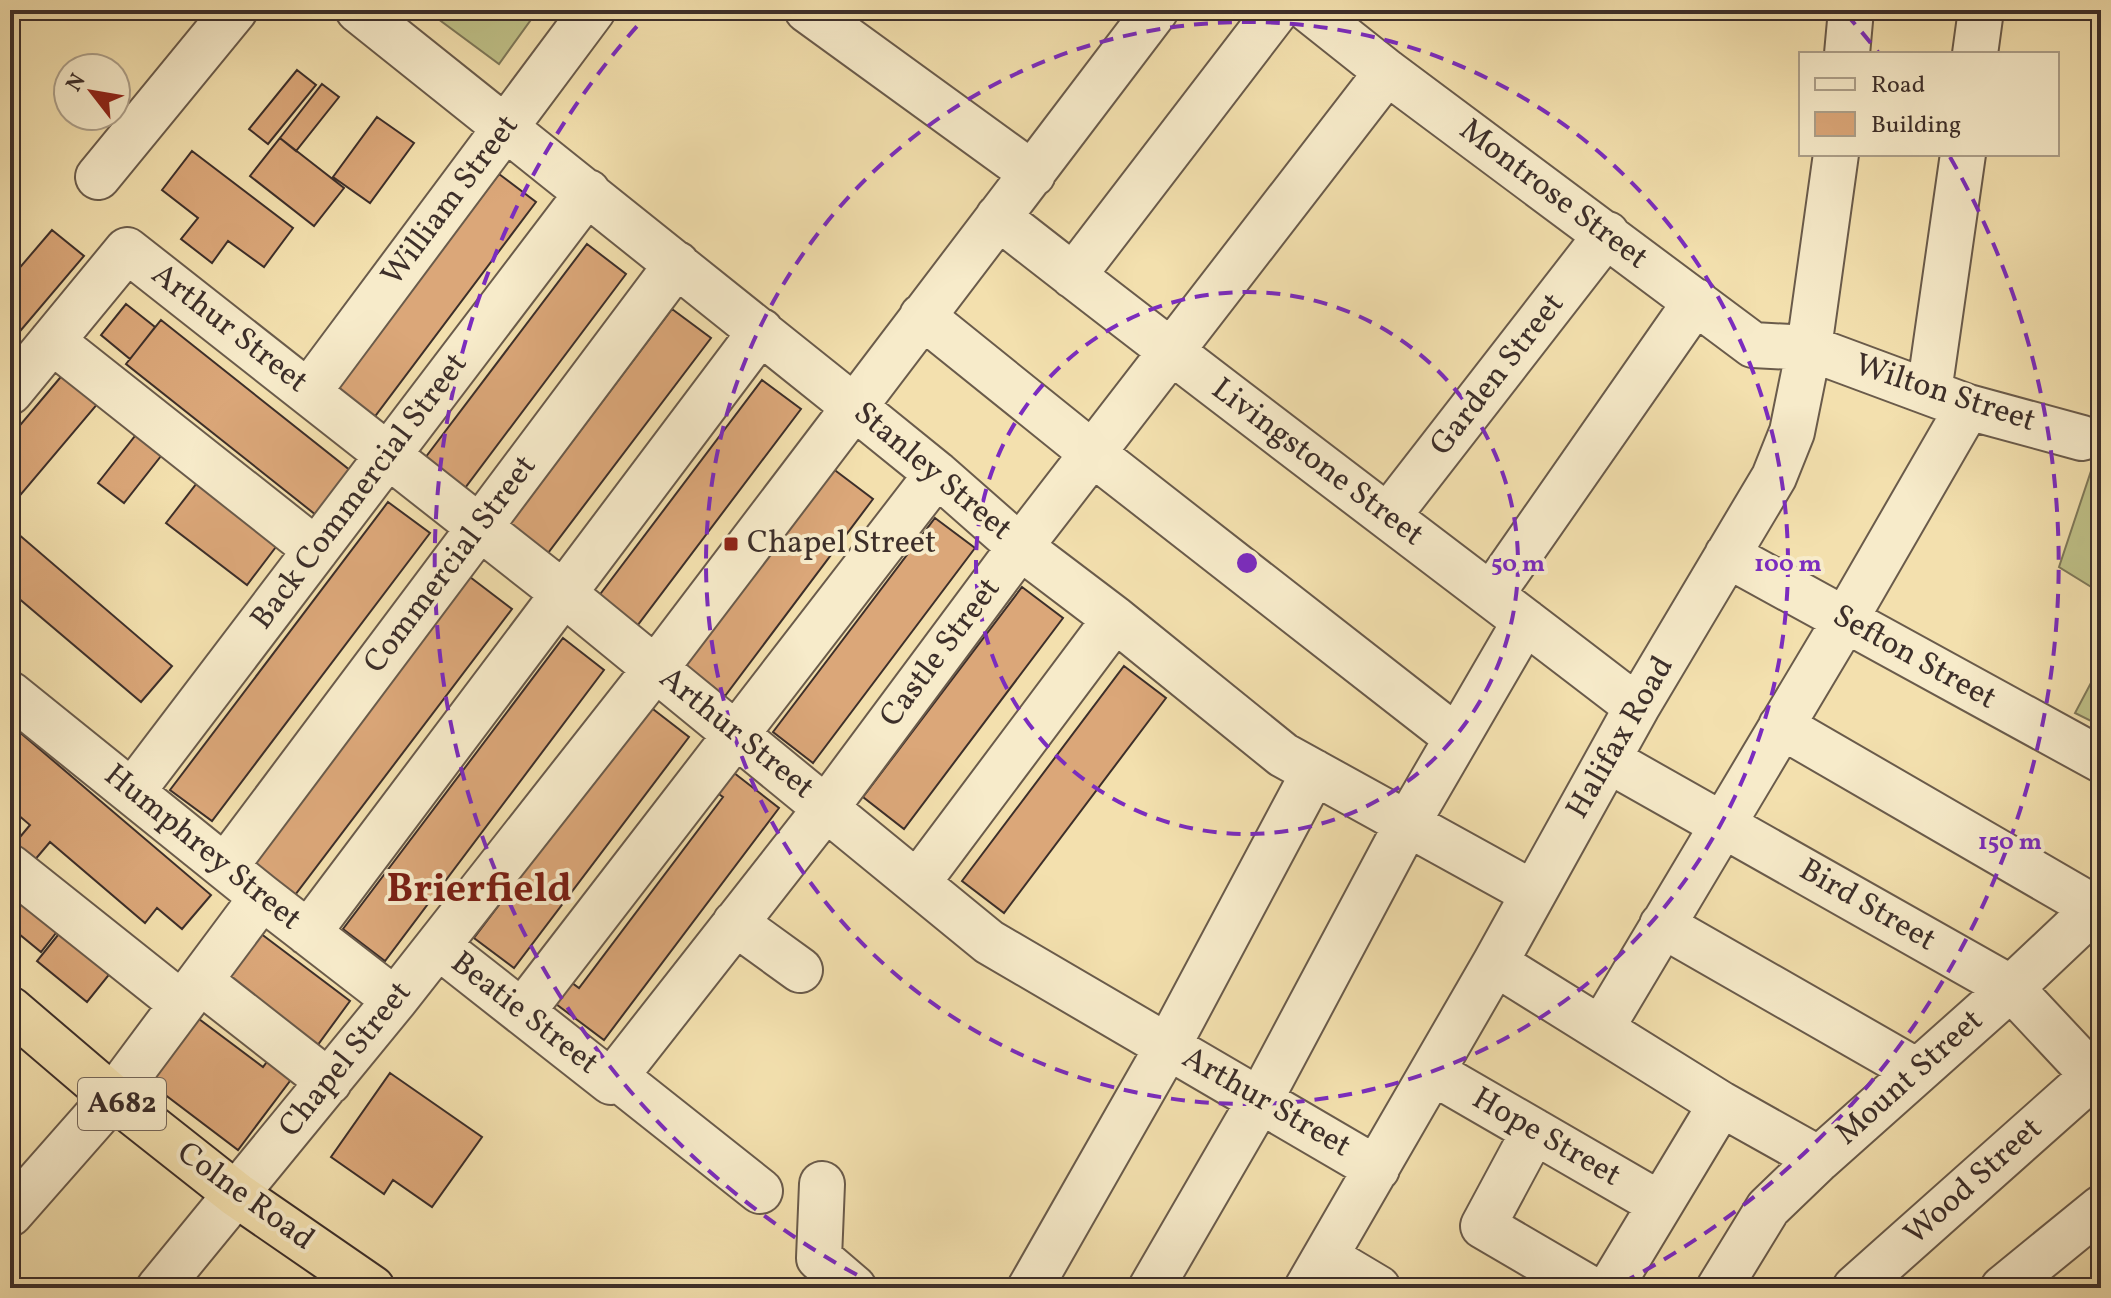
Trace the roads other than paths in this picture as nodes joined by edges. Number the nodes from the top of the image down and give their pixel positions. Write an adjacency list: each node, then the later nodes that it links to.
1 (235, 10): 17 (street)
2 (358, 10): 13 (street, Stanley Street)
3 (593, 10): 13 (street, William Street)
4 (807, 10): 16 (street)
5 (1156, 10): 16 (street, Chapel Street)
6 (1277, 10): 22 (street)
7 (1309, 10): 12 (street, Montrose Street)
8 (1851, 10): 10 (street)
9 (1981, 10): 11 (street)
10 (1847, 52)
11 (1975, 52)
12 (1387, 72): 20 (street, Montrose Street); 28 (street, Castle Street)
13 (506, 127): 18 (street, Stanley Street); 29 (street, William Street)
14 (1836, 156): 27 (street, Halifax Road)
15 (1963, 156): 31 (street)
16 (1033, 174): 19 (street, Chapel Street)
17 (98, 177)
18 (588, 192): 21 (street, Stanley Street); 35 (street, Back Commercial Street)
19 (998, 217): 22 (street, Livingstone Street); 24 (street, Chapel Street)
20 (1607, 234): 23 (street, Montrose Street); 37 (street, Garden Street)
21 (677, 264): 25 (street, Stanley Street); 38 (street, Commercial Street)
22 (1073, 276): 28 (street, Livingstone Street)
23 (1696, 301): 27 (street, Montrose Street); 43 (street)
24 (922, 316): 32 (street, Chapel Street); 34 (street)
25 (761, 331): 32 (street, Stanley Street); 42 (street)
26 (52, 341): 29 (street, Arthur Street); 30 (street); 40 (street)
27 (1809, 348): 31 (street, Wilton Street); 41 (street, Halifax Road)
28 (1170, 353): 34 (street, Castle Street); 37 (street, Livingstone Street)
29 (309, 391): 35 (street, Arthur Street)
30 (10, 392)
31 (1949, 399): 33 (street, Wilton Street); 45 (street)
32 (853, 406): 36 (street, Stanley Street); 47 (street, Chapel Street)
33 (2082, 438)
34 (1092, 453): 39 (street, Castle Street); 52 (street)
35 (389, 454): 38 (street, Arthur Street); 40 (street, Back Commercial Street)
36 (937, 474): 39 (street, Stanley Street); 51 (street)
37 (1388, 516): 43 (street, Livingstone Street)
38 (480, 526): 42 (street, Arthur Street); 61 (street, Commercial Street)
39 (1020, 547): 44 (street, Stanley Street); 57 (street, Castle Street)
40 (316, 550): 56 (street, Back Commercial Street)
41 (1727, 555): 45 (street, Sefton Street); 49 (street, Halifax Road)
42 (563, 593): 47 (street, Arthur Street); 68 (street)
43 (1491, 595): 46 (street, Livingstone Street)
44 (1115, 619): 55 (street, Stanley Street); 62 (street)
45 (1845, 620): 50 (street); 54 (street, Sefton Street)
46 (1525, 621): 49 (street, Livingstone Street); 52 (street)
47 (656, 668): 51 (street, Arthur Street); 69 (street, Chapel Street)
48 (10, 694): 56 (street, Humphrey Street)
49 (1637, 707): 53 (street, Halifax Road)
50 (1781, 726): 59 (street); 65 (street)
51 (738, 735): 57 (street, Arthur Street); 76 (street)
52 (1457, 738): 58 (street)
53 (1608, 760): 59 (street, Bird Street); 63 (street, Halifax Road)
54 (2101, 760)
55 (1314, 772): 58 (street, Stanley Street); 78 (street)
56 (132, 792): 61 (street, Humphrey Street)
57 (826, 808): 62 (street, Arthur Street); 66 (street, Castle Street)
58 (1407, 824): 63 (street, Stanley Street); 85 (street)
59 (1722, 824): 67 (street); 72 (street, Bird Street)
60 (10, 867): 73 (street)
61 (225, 867): 64 (street, Humphrey Street)
62 (918, 882): 78 (street, Arthur Street)
63 (1533, 893): 70 (street, Halifax Road)
64 (262, 897): 68 (street, Humphrey Street); 73 (street)
65 (2098, 905): 72 (street, Mount Street)
66 (735, 923): 71 (street); 81 (street, Castle Street)
67 (1662, 925): 77 (street); 79 (street)
68 (308, 933): 74 (street, Humphrey Street)
69 (438, 946): 74 (street, Chapel Street); 76 (street, Beatie Street)
70 (1495, 963): 77 (street, Mount Street); 80 (street, Halifax Road)
71 (800, 970)
72 (2011, 988): 79 (street, Mount Street); 82 (street, Bird Street)
73 (191, 993): 83 (street); 84 (street)
74 (395, 1000): 83 (street, Chapel Street)
75 (10, 1009): 84 (highway, Colne Road / A682)
76 (522, 1012): 81 (street, Beatie Street)
77 (1601, 1029): 86 (street, Mount Street)
78 (1168, 1046): 85 (street, Arthur Street); 100 (street)
79 (1917, 1071): 88 (street, Mount Street)
80 (1432, 1072): 87 (street, Hope Street); 89 (street, Halifax Road)
81 (613, 1079): 91 (street, Beatie Street)
82 (2097, 1080): 106 (street, Wood Street)
83 (329, 1082): 93 (street, Chapel Street)
84 (113, 1097): 92 (street); 93 (highway, Colne Road / A682)
85 (1260, 1100): 89 (street, Arthur Street); 101 (street)
86 (1721, 1104): 88 (street, Mount Street); 94 (street)
87 (1534, 1131): 94 (street, Hope Street); 103 (street)
88 (1819, 1159): 105 (street)
89 (1377, 1169): 96 (street, Halifax Road)
90 (822, 1184): 99 (street)
91 (760, 1191)
92 (16, 1195)
93 (237, 1195): 97 (street, Chapel Street); 98 (highway, Colne Road / A682)
94 (1660, 1204): 104 (street)
95 (2101, 1208): 107 (street)
96 (1317, 1272): 102 (street)
97 (159, 1288)
98 (372, 1288)
99 (854, 1288)
100 (1030, 1288)
101 (1151, 1288)
102 (1378, 1288)
103 (1589, 1288)
104 (1610, 1288)
105 (1719, 1288)
106 (1855, 1288)
107 (2003, 1288)

